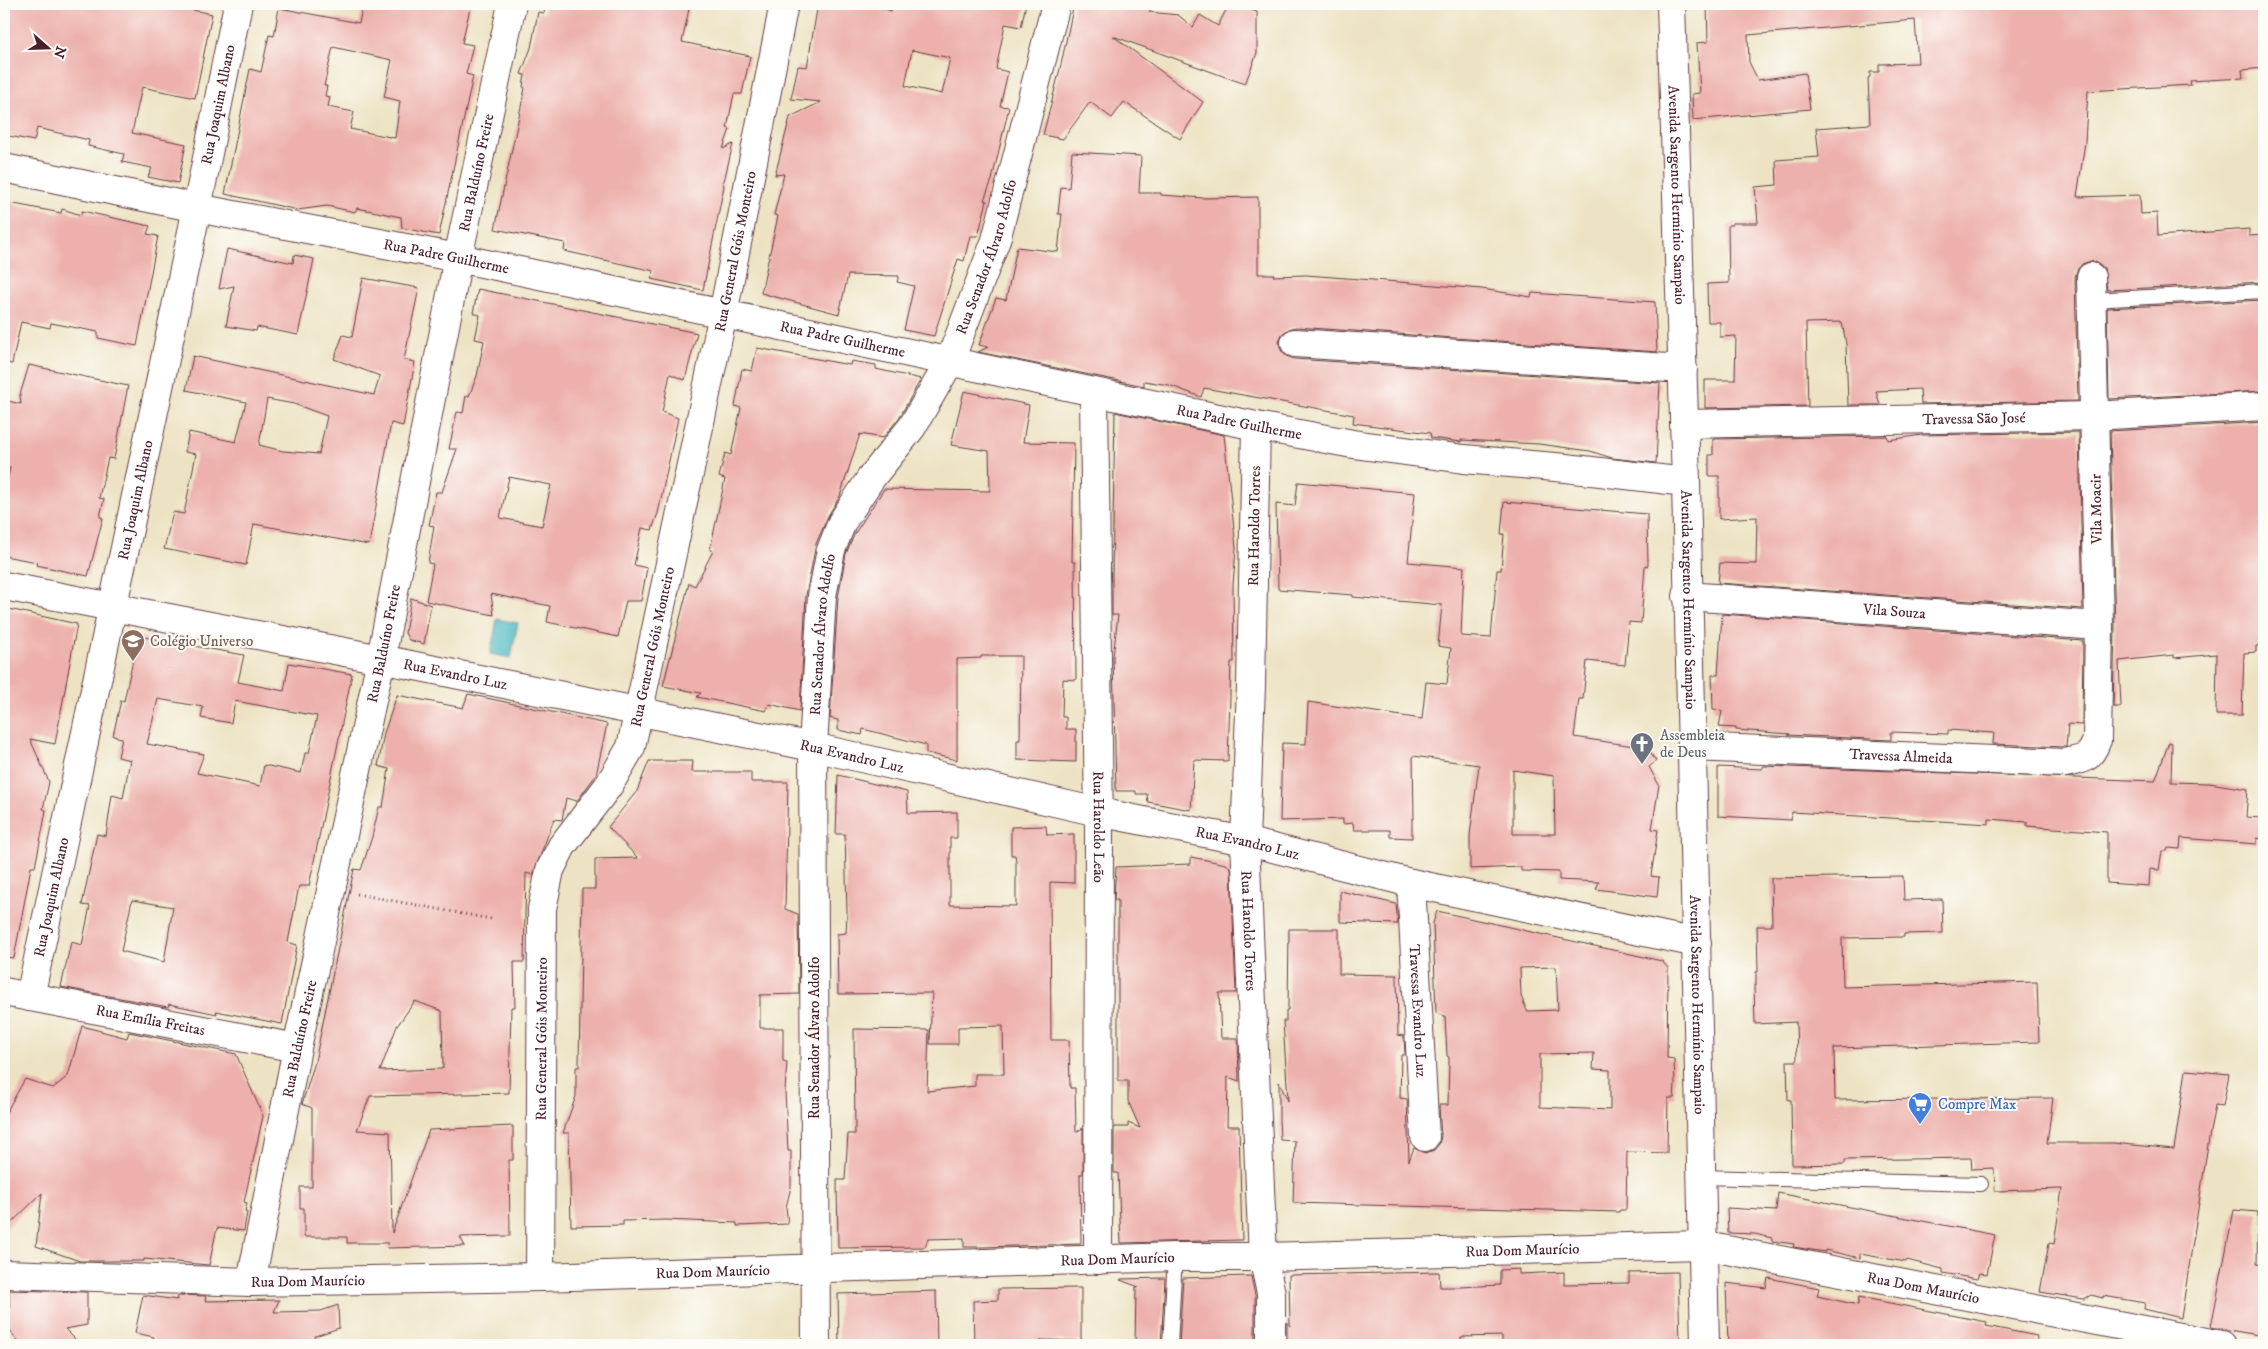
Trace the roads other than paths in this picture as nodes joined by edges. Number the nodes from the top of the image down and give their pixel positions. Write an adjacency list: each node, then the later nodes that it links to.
1 (238, 4): 7 (street, Rua Joaquim Albano)
2 (512, 4): 8 (street, Rua Balduíno Freire)
3 (784, 4): 11 (street, Rua General Góis Monteiro)
4 (1056, 4): 13 (street, Rua Senador Álvaro Adolfo)
5 (1671, 4): 14 (street, Avenida Sargento Hermínio Sampaio)
6 (4, 168): 7 (street, Rua Padre Guilherme)
7 (197, 208): 8 (street, Rua Padre Guilherme); 23 (street, Rua Joaquim Albano)
8 (458, 258): 11 (street, Rua Padre Guilherme); 25 (street, Rua Balduíno Freire)
9 (2091, 288): 10 (lane); 17 (street, Vila Moacir)
10 (2264, 291)
11 (723, 314): 13 (street, Rua Padre Guilherme); 26 (street, Rua General Góis Monteiro)
12 (1295, 343): 14 (street)
13 (949, 363): 15 (street, Rua Padre Guilherme); 28 (street, Rua Senador Álvaro Adolfo)
14 (1683, 369): 18 (street, Avenida Sargento Hermínio Sampaio)
15 (1094, 393): 19 (street, Rua Padre Guilherme); 30 (street, Rua Haroldo Leão)
16 (2264, 406): 17 (street, Travessa São José)
17 (2094, 416): 18 (street, Travessa São José); 24 (street, Vila Moacir)
18 (1684, 424): 20 (street, Avenida Sargento Hermínio Sampaio)
19 (1256, 426): 20 (street, Rua Padre Guilherme); 31 (street, Rua Haroldo Torres)
20 (1686, 482): 22 (street, Avenida Sargento Hermínio Sampaio)
21 (4, 586): 23 (street, Rua Evandro Luz)
22 (1687, 596): 24 (street, Vila Souza); 29 (street, Avenida Sargento Hermínio Sampaio)
23 (113, 609): 25 (street, Rua Evandro Luz); 35 (street, Rua Joaquim Albano)
24 (2099, 626): 27 (street, Vila Moacir)
25 (381, 659): 26 (street, Rua Evandro Luz); 36 (street, Rua Balduíno Freire)
26 (640, 712): 28 (street, Rua Evandro Luz); 46 (street, Rua General Góis Monteiro)
27 (2097, 740): 29 (street, Travessa Almeida)
28 (813, 747): 30 (street, Rua Evandro Luz); 44 (street, Rua Senador Álvaro Adolfo)
29 (1692, 747): 33 (street, Avenida Sargento Hermínio Sampaio)
30 (1098, 812): 31 (street, Rua Evandro Luz); 43 (street, Rua Haroldo Leão)
31 (1245, 841): 32 (street, Rua Evandro Luz); 42 (street, Rua Haroldo Torres)
32 (1411, 883): 33 (street, Rua Evandro Luz); 37 (street, Travessa Evandro Luz)
33 (1697, 942): 38 (street, Avenida Sargento Hermínio Sampaio)
34 (4, 992): 35 (street, Rua Emília Freitas)
35 (30, 997): 36 (street, Rua Emília Freitas)
36 (297, 1048): 47 (street, Rua Balduíno Freire)
37 (1425, 1137)
38 (1700, 1176): 39 (lane); 40 (street, Avenida Sargento Hermínio Sampaio)
39 (1981, 1184)
40 (1702, 1245): 42 (street, Rua Dom Maurício); 51 (street, Avenida Sargento Hermínio Sampaio); 52 (street, Rua Dom Maurício)
41 (1175, 1257): 42 (street, Rua Dom Maurício); 43 (street, Rua Dom Maurício); 49 (lane)
42 (1263, 1257): 50 (street, Rua Haroldo Torres)
43 (1098, 1260): 44 (street, Rua Dom Maurício)
44 (815, 1270): 46 (street, Rua Dom Maurício); 48 (street, Rua Senador Álvaro Adolfo)
45 (4, 1274): 47 (street, Rua Dom Maurício)
46 (540, 1277): 47 (street, Rua Dom Maurício)
47 (250, 1282)
48 (816, 1345)
49 (1170, 1345)
50 (1271, 1345)
51 (1705, 1345)
52 (2222, 1345)

